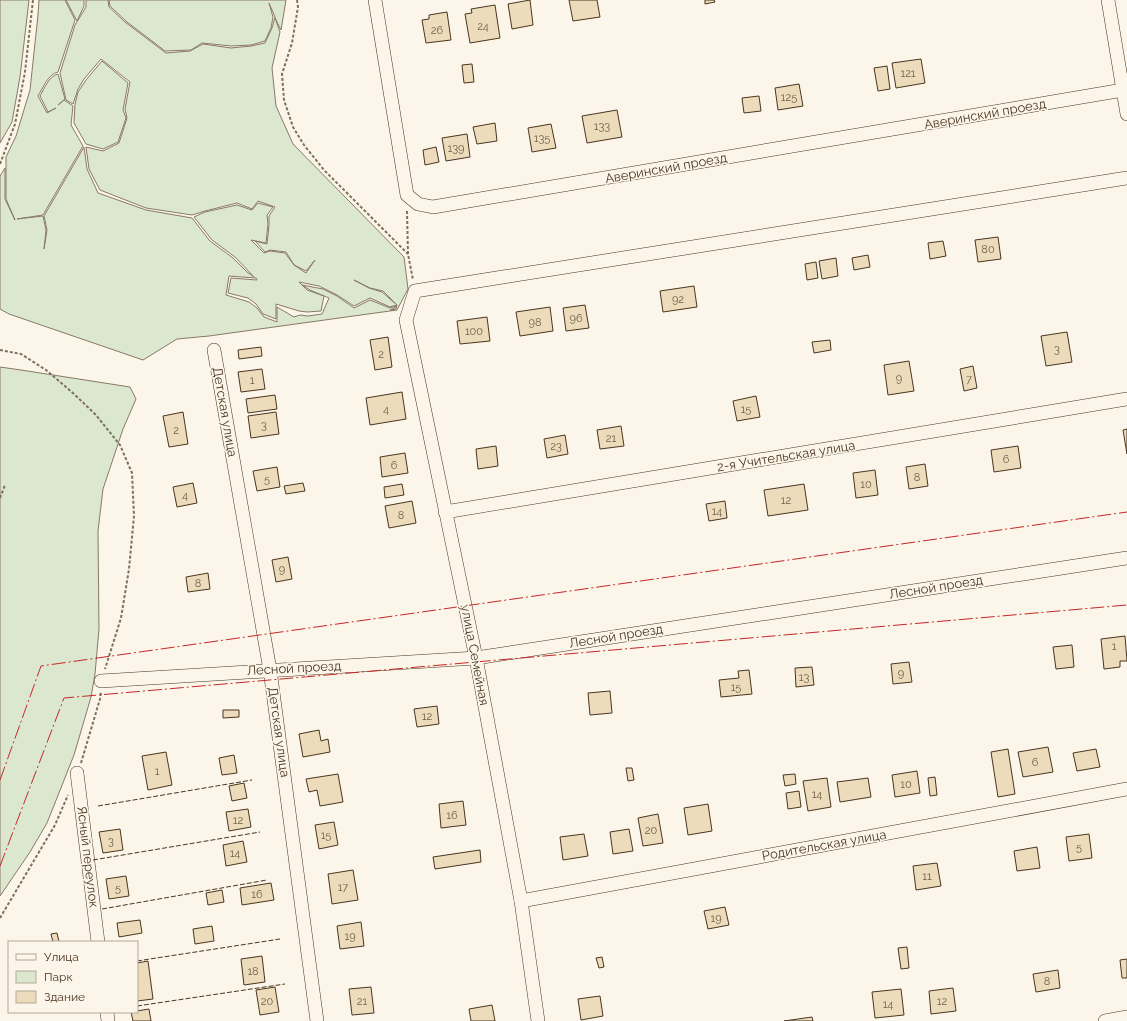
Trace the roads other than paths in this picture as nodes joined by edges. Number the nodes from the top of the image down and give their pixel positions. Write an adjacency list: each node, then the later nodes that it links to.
1 (375, 0): 3 (street, Аверинский проезд)
2 (1108, 0): 3 (street)
3 (1123, 90): 4 (street)
4 (1127, 114)
5 (1127, 178): 8 (street, улица Семейная)
6 (214, 350): 11 (street, Детская улица)
7 (1127, 399): 8 (street, 2-я Учительская улица)
8 (445, 512): 10 (street, улица Семейная)
9 (1127, 558): 10 (street, Лесной проезд)
10 (476, 658): 11 (street, Лесной проезд); 15 (street, улица Семейная)
11 (270, 670): 12 (street, Лесной проезд); 18 (street, Детская улица)
12 (101, 681)
13 (77, 773): 16 (street, Ясный переулок)
14 (1127, 789): 15 (street, Родительская улица)
15 (521, 901): 19 (street, улица Семейная)
16 (98, 941)
17 (1127, 1017): 20 (street)
18 (317, 1021)
19 (538, 1021)
20 (1104, 1021)

